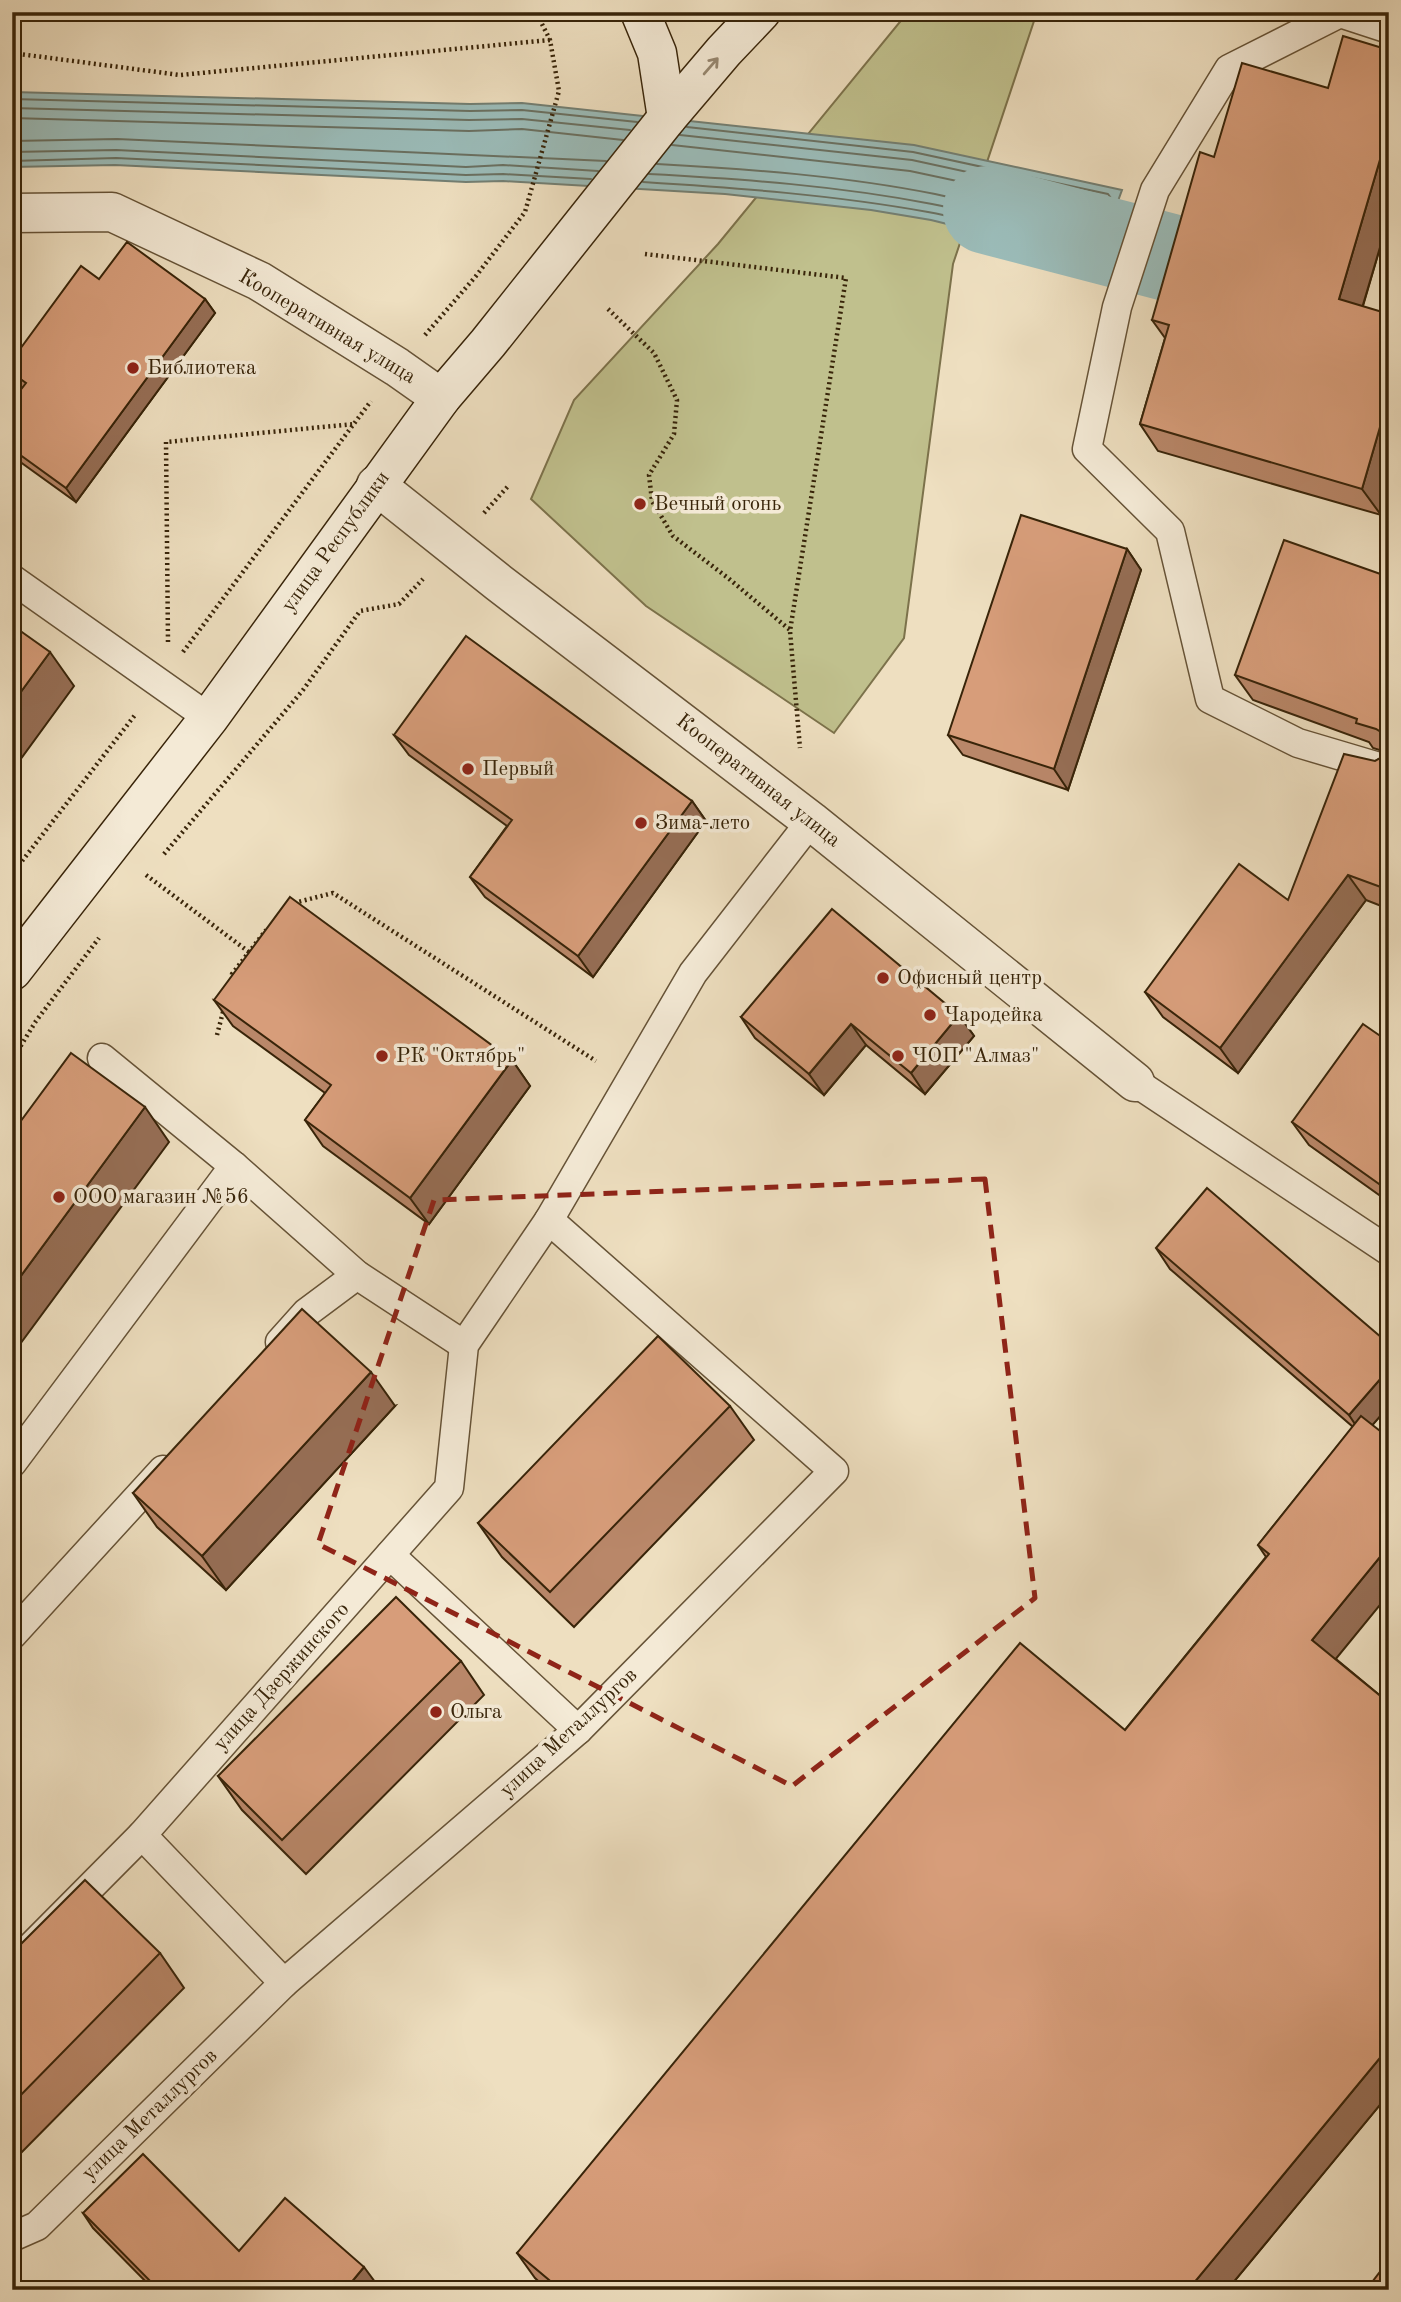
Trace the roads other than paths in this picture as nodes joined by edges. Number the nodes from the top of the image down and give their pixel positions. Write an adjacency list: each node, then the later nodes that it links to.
1 (640, 12): 4 (street)
2 (761, 12): 4 (street, улица Республики, one-way to 2)
3 (1389, 29): 10 (lane)
4 (667, 118): 6 (street, улица Республики)
5 (12, 213): 6 (street, Кооперативная улица)
6 (441, 398): 7 (street, улица Республики)
7 (376, 485): 9 (street, улица Республики); 11 (street, Кооперативная улица)
8 (12, 579): 9 (lane)
9 (209, 718): 12 (street, улица Республики)
10 (1389, 771)
11 (811, 821): 14 (street, Кооперативная улица); 16 (lane)
12 (12, 971)
13 (103, 1058): 15 (lane)
14 (1135, 1082): 17 (lane)
15 (234, 1166): 18 (lane); 22 (lane)
16 (549, 1220): 19 (lane); 25 (lane, улица Металлургов)
17 (1389, 1251)
18 (357, 1275): 19 (lane); 20 (lane)
19 (464, 1345): 23 (lane, улица Дзержинского)
20 (260, 1363)
21 (177, 1454): 24 (lane)
22 (12, 1463)
23 (390, 1555): 25 (lane); 26 (lane, улица Дзержинского)
24 (12, 1635)
25 (578, 1730): 28 (lane, улица Металлургов)
26 (142, 1835): 27 (lane, улица Дзержинского); 28 (lane)
27 (12, 1966)
28 (284, 1983): 29 (lane, улица Металлургов)
29 (12, 2237)

